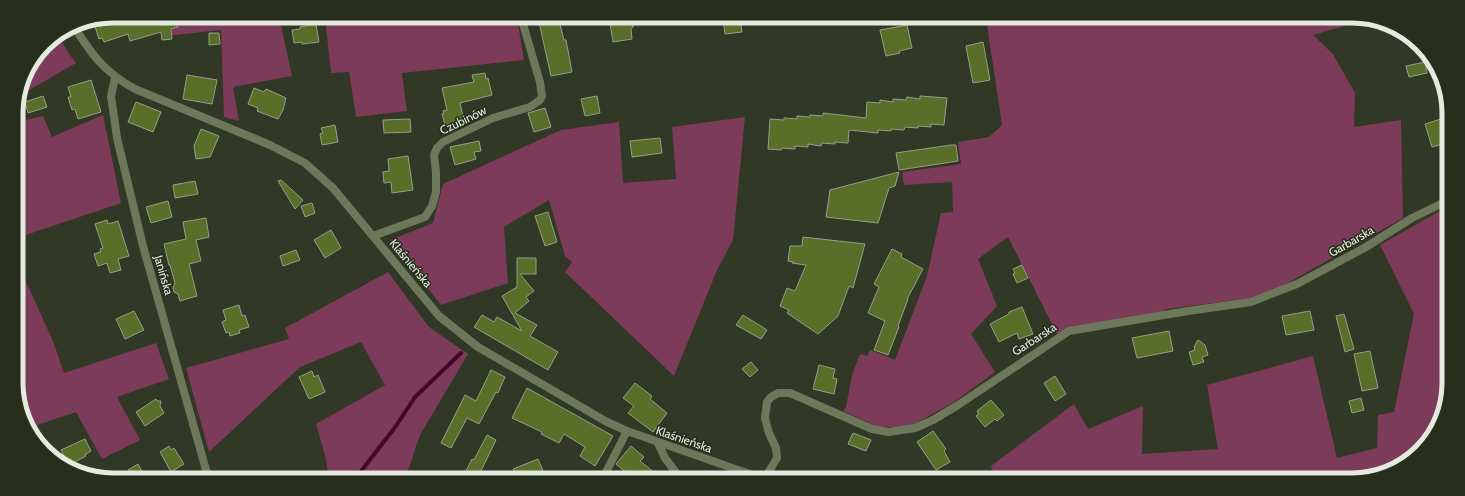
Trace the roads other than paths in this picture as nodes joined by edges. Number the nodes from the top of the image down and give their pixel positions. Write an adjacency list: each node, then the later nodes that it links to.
1 (523, 23): 5 (street, Czubinów)
2 (77, 31): 3 (street, Klaśnieńska)
3 (115, 78): 5 (street, Klaśnieńska); 8 (street, Janińska)
4 (1442, 203): 12 (street, Garbarska)
5 (373, 236): 6 (street, Klaśnieńska)
6 (627, 431): 7 (street, Klaśnieńska); 9 (street)
7 (658, 443): 10 (street); 11 (street, Klaśnieńska)
8 (207, 473)
9 (606, 473)
10 (676, 473)
11 (746, 473)
12 (768, 473)

